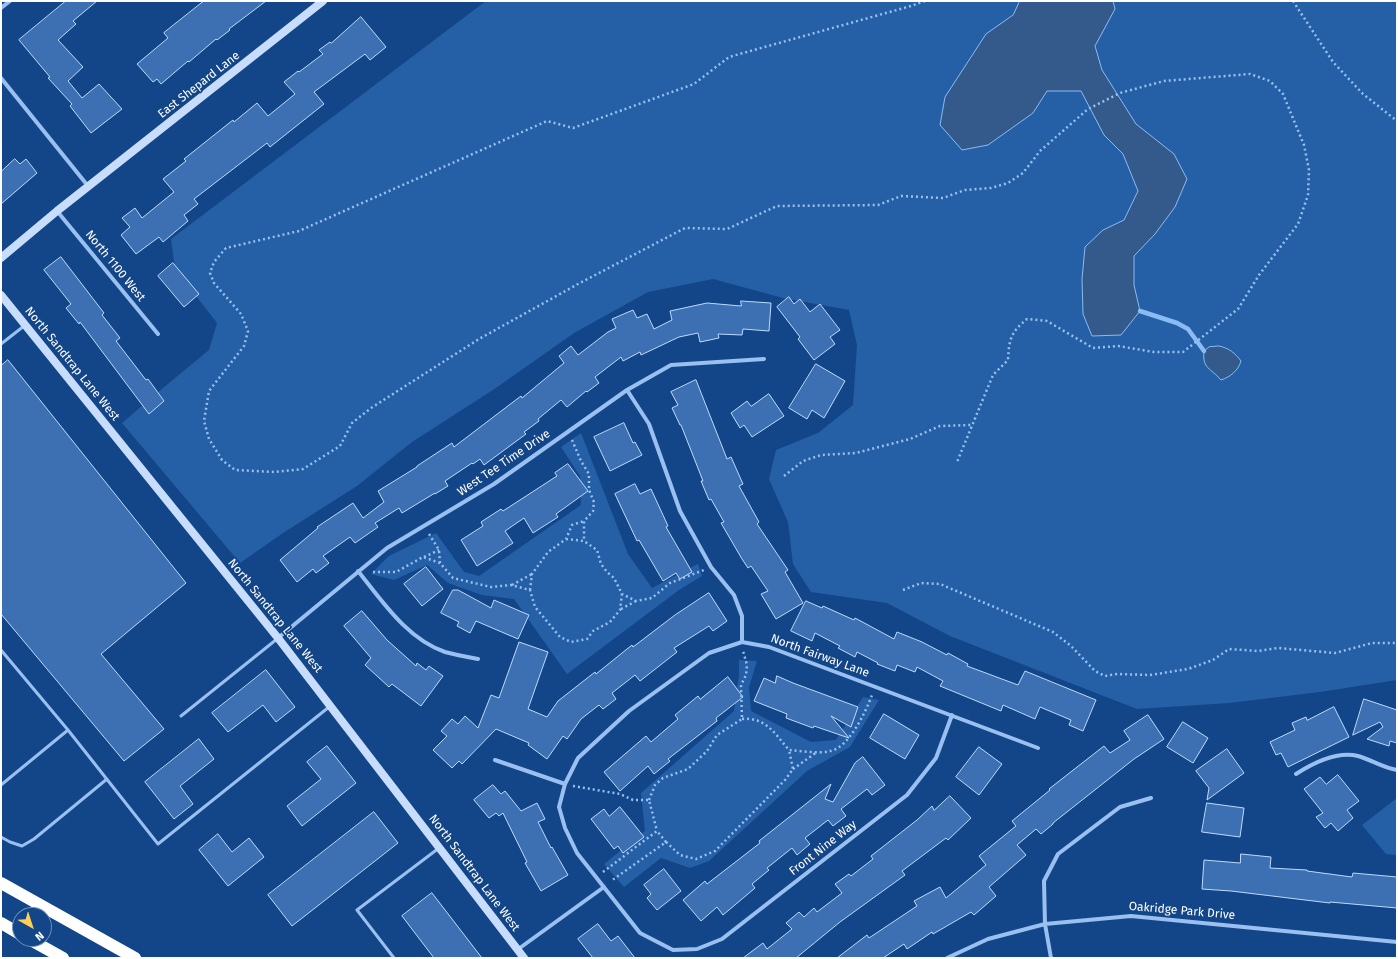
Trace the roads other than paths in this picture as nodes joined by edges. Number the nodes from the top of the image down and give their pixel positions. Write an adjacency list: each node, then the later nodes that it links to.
1 (10, 1): 3 (street)
2 (324, 1): 5 (street, East Shepard Lane)
3 (1, 8)
4 (1, 78): 5 (street)
5 (88, 186): 6 (street, East Shepard Lane)
6 (57, 211): 7 (street, East Shepard Lane); 10 (street, North 1100 West)
7 (1, 258)
8 (1, 296): 9 (street, North Sandtrap Lane West)
9 (24, 326): 11 (lane); 15 (street, North Sandtrap Lane West)
10 (158, 334)
11 (1, 344)
12 (764, 359): 13 (street, West Tee Time Drive)
13 (627, 390): 14 (street, West Tee Time Drive); 16 (street)
14 (358, 571): 15 (street, West Tee Time Drive); 18 (street)
15 (278, 638): 19 (street, North Sandtrap Lane West); 21 (lane)
16 (742, 642): 20 (street, North Fairway Lane); 28 (street, Front Nine Way)
17 (1, 650): 22 (lane)
18 (478, 659)
19 (330, 706): 27 (lane); 32 (street, North Sandtrap Lane West)
20 (952, 715): 23 (street); 34 (street, Front Nine Way)
21 (181, 716)
22 (68, 730): 27 (lane); 29 (lane)
23 (1038, 748)
24 (495, 760): 28 (street)
25 (1397, 770): 26 (street)
26 (1296, 774)
27 (107, 779): 31 (lane)
28 (565, 784): 34 (street, Front Nine Way)
29 (1, 785)
30 (1151, 798): 36 (street)
31 (1, 837)
32 (439, 848): 40 (street, North Sandtrap Lane West); 43 (lane)
33 (1, 883): 42 (highway)
34 (604, 887): 40 (street)
35 (1, 923): 37 (highway)
36 (1046, 924): 38 (street, Oakridge Park Drive); 45 (street, Oakridge Park Drive); 46 (street)
37 (12, 929)
38 (1397, 942)
39 (43, 947): 41 (highway)
40 (517, 950): 44 (street, North Sandtrap Lane West)
41 (63, 958)
42 (135, 958)
43 (394, 958)
44 (524, 958)
45 (947, 958)
46 (1051, 958)

